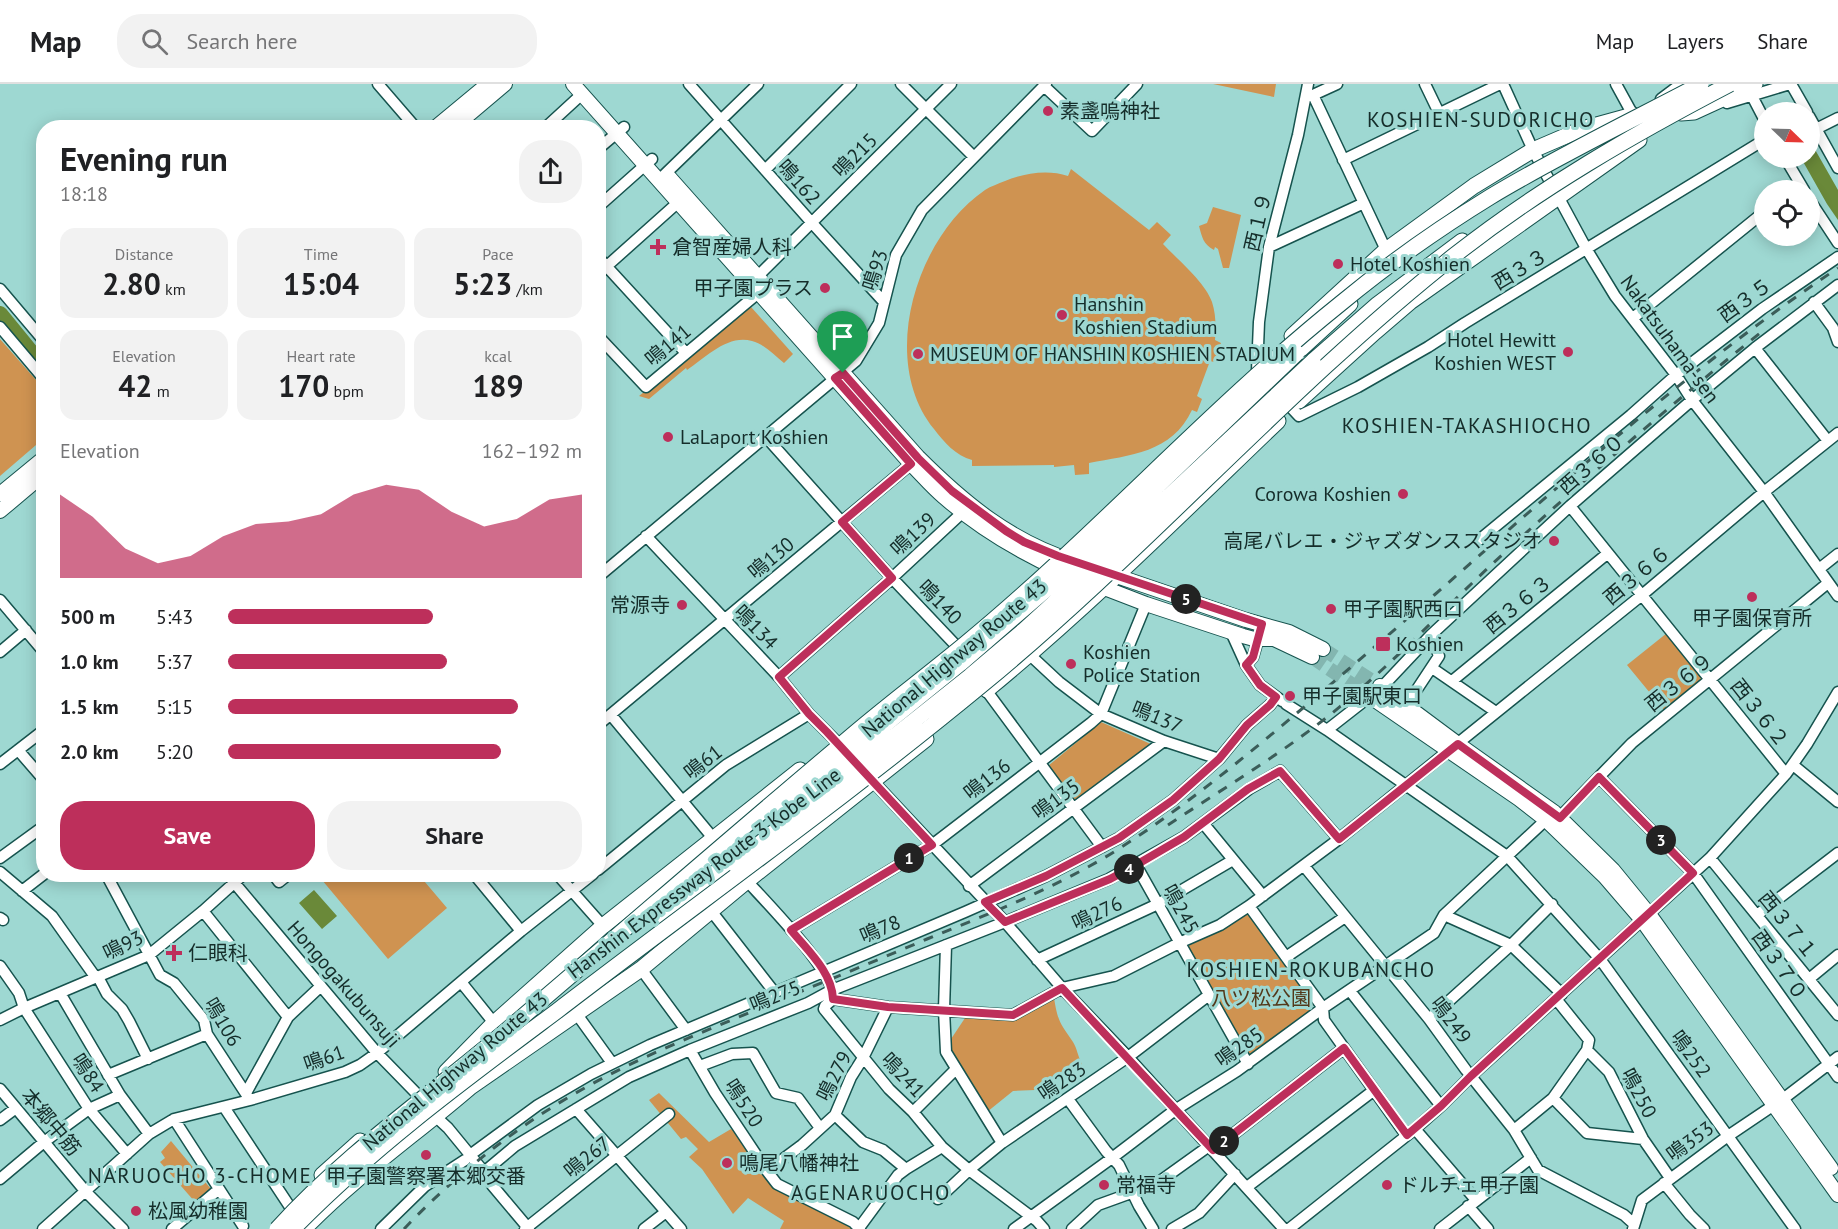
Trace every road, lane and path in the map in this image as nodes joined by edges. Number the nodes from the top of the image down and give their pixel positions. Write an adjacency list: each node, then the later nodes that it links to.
1 (395, 84): 21 (street)
2 (488, 84): 31 (main road)
3 (505, 84): 32 (main road)
4 (689, 84): 34 (street, 鳴162)
5 (758, 84): 34 (street)
6 (851, 84): 46 (street)
7 (901, 84): 25 (street)
8 (951, 84): 25 (street, 鳴215)
9 (1137, 84): 17 (street)
10 (1337, 84): 22 (street)
11 (1425, 84): 27 (street)
12 (1501, 84): 27 (street); 42 (street, Nakatsuhama-sen)
13 (1616, 84): 28 (street)
14 (1701, 84): 309 (highway, Hanshin Expressway Route 3 Kobe Line, bridge)
15 (1730, 84): 310 (highway, Hanshin Expressway Route 3 Kobe Line, bridge)
16 (1735, 84): 26 (highway, National Highway Route 43)
17 (1045, 85): 41 (street, 鳴93)
18 (1787, 85): 23 (street); 24 (street)
19 (1685, 86): 28 (highway)
20 (581, 87): 33 (street); 37 (main road)
21 (382, 88): 30 (street)
22 (1309, 90): 43 (street); 57 (street, 西１９)
23 (1757, 91): 26 (highway)
24 (1799, 102)
25 (926, 109): 41 (street); 55 (street, 鳴215)
26 (1688, 112): 36 (highway, National Highway Route 43)
27 (1439, 114): 43 (street)
28 (1633, 115): 42 (highway)
29 (1838, 118): 35 (street)
30 (409, 120)
31 (445, 120)
32 (467, 120)
33 (552, 120)
34 (722, 121): 46 (street, 鳴162); 47 (street)
35 (1820, 127)
36 (1655, 128): 48 (highway, National Highway Route 43); 49 (highway)
37 (621, 130): 39 (street); 44 (main road)
38 (1820, 136): 45 (street)
39 (606, 142)
40 (1754, 146): 59 (street, 西３３)
41 (973, 156): 66 (street, 鳴93)
42 (1537, 157): 48 (street, Nakatsuhama-sen); 58 (highway); 161 (highway, National Highway Route 43, bridge)
43 (1343, 160): 52 (street)
44 (649, 161): 47 (main road); 51 (street)
45 (1838, 168)
46 (765, 170): 55 (street, 鳴162)
47 (663, 177): 50 (main road)
48 (1550, 182): 49 (street, Nakatsuhama-sen); 161 (highway, National Highway Route 43, bridge)
49 (1559, 198): 59 (street, Nakatsuhama-sen); 80 (highway)
50 (682, 199): 61 (street); 63 (main road)
51 (606, 200)
52 (1364, 203): 57 (street); 58 (street)
53 (1820, 216): 56 (street)
54 (1754, 220): 68 (street)
55 (812, 223): 63 (street, 鳴215); 66 (street, 鳴162)
56 (1838, 243)
57 (1269, 247): 76 (street, 西１９)
58 (1386, 250): 76 (highway)
59 (1587, 250): 68 (street, Nakatsuhama-sen); 80 (street, 西３３)
60 (1838, 256): 77 (street, 西３５)
61 (606, 267)
62 (606, 273): 74 (street)
63 (761, 285): 74 (street, 鳴141); 78 (main road)
64 (1838, 285): 67 (street, 西３６０)
65 (0, 289): 70 (street)
66 (883, 301): 78 (street, 鳴93)
67 (1814, 302): 71 (street); 73 (street, 西３６０)
68 (1633, 318): 77 (street, Nakatsuhama-sen)
69 (0, 327): 75 (street)
70 (36, 332)
71 (1838, 342)
72 (606, 344): 74 (street, 鳴141)
73 (1755, 348): 79 (street, 西３６０); 83 (street)
74 (686, 353)
75 (36, 370)
76 (1257, 371): 80 (street); 97 (highway)
77 (1676, 375): 79 (street, Nakatsuhama-sen); 94 (street, 西３５)
78 (839, 376): 82 (street, 鳴93); 84 (main road); 97 (main road)
79 (1692, 400): 87 (street, Nakatsuhama-sen); 89 (street, 西３６０)
80 (1291, 408): 100 (highway)
81 (1838, 433): 83 (street, 西３６６)
82 (766, 437): 92 (street, 鳴140); 93 (street, 鳴93)
83 (1828, 441): 87 (street, 西３６６)
84 (911, 464): 91 (main road); 92 (street, 鳴130)
85 (36, 465): 88 (main road)
86 (36, 481): 90 (main road)
87 (1764, 492): 98 (street, Nakatsuhama-sen); 104 (street, 西３６６)
88 (0, 494)
89 (1570, 506): 95 (street, 西３６２); 112 (street, 西３６０)
90 (0, 511)
91 (963, 512): 97 (main road); 101 (street, 鳴139)
92 (842, 522): 101 (street, 鳴140); 108 (street, 鳴130)
93 (646, 536): 99 (street, 鳴93); 108 (street, 鳴134)
94 (1479, 540)
95 (1607, 554): 104 (street, 西３６２); 122 (street, 西３６３)
96 (1838, 554): 98 (street)
97 (1053, 560): 100 (main road); 103 (main road); 115 (highway)
98 (1818, 569): 102 (street, Nakatsuhama-sen)
99 (606, 570)
100 (1118, 576): 103 (highway); 109 (main road)
101 (892, 578): 115 (street, 鳴140); 120 (street, 鳴139)
102 (1828, 583): 105 (street, Nakatsuhama-sen); 121 (street, 西３６９)
103 (1104, 589): 107 (main road); 117 (highway)
104 (1642, 595): 121 (street, 西３６２); 129 (street, 西３６６)
105 (1838, 596)
106 (0, 600): 110 (street)
107 (1146, 604): 111 (main road); 131 (street)
108 (724, 620): 120 (street, 鳴134); 132 (street, 鳴130)
109 (1262, 624): 113 (street); 113 (main road)
110 (26, 630): 114 (street); 116 (street)
111 (1231, 632): 113 (main road); 118 (street)
112 (1431, 635): 119 (street); 123 (street, 西３６０)
113 (1259, 639): 118 (street)
114 (36, 642)
115 (957, 646): 124 (street, 鳴140); 137 (highway)
116 (0, 652)
117 (1030, 655): 124 (highway); 131 (street, 鳴137)
118 (1246, 665): 127 (street)
119 (1432, 668): 122 (street); 128 (street)
120 (779, 677): 130 (street, 鳴134)
121 (1711, 679): 143 (street, 西３６２); 145 (street, 西３６９)
122 (1452, 681): 129 (street)
123 (1381, 687): 126 (street); 128 (main road)
124 (990, 688): 141 (street, 鳴140); 146 (highway)
125 (1838, 692): 143 (street)
126 (1370, 696): 134 (street); 138 (main road)
127 (1282, 700): 134 (street); 140 (street, 鳴78)
128 (1406, 706): 138 (main road)
129 (1496, 712): 138 (street, 西３６６)
130 (809, 714): 137 (street, 鳴134); 148 (street, 鳴61)
131 (1101, 714): 136 (street, 鳴137); 141 (street, 鳴136)
132 (611, 715): 133 (street, 鳴130); 148 (street)
133 (606, 719)
134 (1327, 730): 147 (street)
135 (36, 736): 139 (street)
136 (1164, 741): 140 (street, 鳴137); 150 (street, 鳴135)
137 (837, 742): 146 (street, 鳴134); 154 (highway)
138 (1454, 747): 147 (street, 西３６６); 151 (main road)
139 (18, 750): 142 (street); 144 (street)
140 (1219, 759): 157 (street, 鳴78)
141 (1039, 762): 150 (street, 鳴140); 156 (street, 鳴136)
142 (0, 764)
143 (1790, 770): 149 (street, 西３６２); 162 (street)
144 (36, 771)
145 (1599, 777): 151 (street, 西３６９); 168 (street, 西３７０)
146 (874, 782): 156 (street, 鳴134); 170 (highway)
147 (1405, 785): 155 (street, 西３６６); 159 (street)
148 (683, 801): 154 (street); 164 (street, 鳴61)
149 (1838, 802)
150 (1074, 809): 157 (street, 鳴140); 177 (street, 鳴135)
151 (1554, 816): 159 (street, 鳴285); 190 (main road)
152 (1203, 823): 155 (street, 鳴275); 163 (street); 165 (street, 鳴275)
153 (36, 832): 160 (street)
154 (713, 838): 192 (highway)
155 (1339, 839): 166 (street, 西３６６)
156 (932, 845): 177 (street, 鳴134); 193 (street, 鳴136)
157 (1102, 847): 181 (street, 鳴78)
158 (1838, 853): 188 (street)
159 (1508, 856): 183 (street, 鳴252); 187 (street, 鳴285)
160 (0, 858)
161 (730, 858): 242 (highway, National Highway Route 43); 246 (highway, National Highway Route 43)
162 (1710, 858): 168 (street); 188 (street, 西３７１)
163 (1233, 860): 180 (street); 182 (street, 鳴276)
164 (606, 864)
165 (1136, 865): 182 (street, 鳴245); 191 (street, 鳴275)
166 (1304, 866): 180 (street, 西３６６); 189 (street, 鳴249)
167 (0, 872): 178 (street)
168 (1693, 873): 190 (street); 237 (street, 西３７０)
169 (36, 880): 178 (street)
170 (747, 881): 186 (highway); 193 (street)
171 (110, 882): 198 (street, 鳴106)
172 (228, 882): 185 (street, 鳴93)
173 (234, 882): 210 (street, Hongogakubunsuji)
174 (481, 882): 194 (street)
175 (563, 882): 179 (street)
176 (583, 882): 179 (street, 鳴61)
177 (969, 886): 181 (street, 鳴134)
178 (22, 891): 207 (street)
179 (571, 892): 192 (street); 194 (street, 鳴61)
180 (1263, 896): 184 (street, 西３６６)
181 (985, 902): 191 (street, 鳴134); 206 (street, 鳴78)
182 (1158, 904): 195 (street, 鳴245); 202 (street, 鳴276)
183 (1552, 904): 197 (street); 201 (street, 鳴252)
184 (1250, 906): 195 (street, 西３６６); 200 (street)
185 (203, 911): 198 (street, 鳴93); 223 (street)
186 (712, 912): 205 (highway); 214 (street)
187 (1444, 915): 197 (street, 鳴250); 204 (street, 鳴285)
188 (1757, 915): 208 (street, 西３７１)
189 (1345, 917): 200 (street); 204 (street, 鳴249)
190 (1645, 917): 201 (street); 254 (main road)
191 (1005, 922): 196 (street, 鳴275); 202 (street, 鳴134)
192 (603, 926): 227 (highway)
193 (791, 930): 206 (street)
194 (521, 931): 209 (street, 鳴61)
195 (1179, 943): 211 (street, 西３６６); 216 (street, 鳴245)
196 (946, 945): 215 (street, 鳴275); 221 (street)
197 (1511, 945): 217 (street, 鳴250); 224 (street)
198 (149, 955): 207 (street, 鳴93); 229 (street, 鳴106)
199 (1838, 955): 208 (street)
200 (1286, 957): 220 (street)
201 (1600, 959): 217 (street); 271 (street, 鳴252)
202 (1037, 960): 211 (street, 鳴134)
203 (0, 966): 219 (street, 鳴84)
204 (1386, 966): 212 (street, 鳴285); 224 (street, 鳴249)
205 (641, 969): 228 (street); 246 (highway)
206 (824, 972): 214 (street, 鳴78); 215 (street)
207 (97, 977): 213 (street, 鳴93); 235 (street)
208 (1809, 979): 222 (street, 西３７１)
209 (461, 982): 227 (street); 233 (street, 鳴61)
210 (321, 986): 223 (street); 233 (street, Hongogakubunsuji)
211 (1062, 988): 221 (street, 西３６６); 234 (street, 鳴134)
212 (1350, 991): 220 (street, 鳴285); 255 (street)
213 (60, 993): 219 (street, 鳴93); 243 (street)
214 (775, 993): 228 (street, 鳴78)
215 (832, 995): 218 (street, 西３６６); 231 (street, 鳴275); 236 (street, 鳴241)
216 (1209, 995): 234 (street, 鳴283); 239 (street, 鳴245)
217 (1559, 997): 232 (street, 鳴250); 244 (street)
218 (888, 1007): 221 (street, 西３６６); 236 (street, 鳴279)
219 (24, 1008): 225 (street, 鳴93); 258 (street, 鳴84)
220 (1323, 1008): 230 (street); 239 (street, 鳴285)
221 (944, 1010): 241 (street)
222 (1838, 1015)
223 (288, 1017): 251 (street)
224 (1429, 1018): 244 (street, 鳴249)
225 (0, 1020)
226 (581, 1020): 238 (street)
227 (494, 1023): 242 (highway)
228 (686, 1030): 238 (street, 鳴78)
229 (207, 1034): 235 (street); 251 (street, 鳴106)
230 (1344, 1048): 248 (street); 276 (street)
231 (690, 1050): 240 (street, 鳴520); 259 (street, 鳴275)
232 (1587, 1050): 252 (street); 272 (street, 鳴250)
233 (377, 1053): 249 (street, Hongogakubunsuji); 251 (street, 鳴61)
234 (1128, 1057): 253 (street, 鳴283); 260 (street, 鳴134)
235 (148, 1059): 243 (street)
236 (863, 1059): 261 (street, 鳴241); 263 (street, 鳴279)
237 (1833, 1061): 245 (street, 西３７０); 254 (street, 鳴353)
238 (612, 1063): 278 (street, 鳴78)
239 (1248, 1064): 260 (street, 鳴285)
240 (700, 1066): 267 (street); 284 (street, 鳴520)
241 (956, 1069): 261 (street); 274 (street)
242 (446, 1072): 249 (highway, National Highway Route 43)
243 (108, 1075): 250 (street)
244 (1471, 1076): 255 (street); 268 (street, 鳴249)
245 (1838, 1077)
246 (469, 1088): 264 (highway, National Highway Route 43)
247 (0, 1089): 257 (street, 本郷中筋)
248 (1373, 1091): 269 (street); 291 (street)
249 (417, 1094): 264 (street, Hongogakubunsuji); 298 (highway, National Highway Route 43)
250 (120, 1095): 258 (street); 270 (street)
251 (248, 1097): 256 (street, 鳴61)
252 (1553, 1098): 268 (street); 272 (street)
253 (1068, 1099): 274 (street, 鳴283); 280 (street)
254 (1778, 1102): 271 (street, 鳴353); 287 (main road); 295 (main road)
255 (1441, 1106): 269 (street)
256 (224, 1107): 265 (street, 鳴61); 298 (street)
257 (16, 1108): 266 (street); 273 (street, 本郷中筋)
258 (89, 1108): 273 (street); 277 (street, 鳴84)
259 (576, 1109): 279 (street); 285 (street, 鳴275)
260 (1175, 1110): 276 (street, 鳴134); 280 (street, 鳴285)
261 (913, 1112): 275 (street, 鳴241)
262 (669, 1114): 279 (street, 鳴267)
263 (835, 1115): 267 (street, 鳴279); 282 (street)
264 (435, 1116): 278 (street, Hongogakubunsuji); 311 (highway, National Highway Route 43)
265 (174, 1119): 270 (street, 鳴61); 292 (street)
266 (0, 1120)
267 (820, 1128): 284 (street, 鳴279)
268 (1514, 1130): 281 (street, 鳴249)
269 (1411, 1132): 297 (street); 321 (street)
270 (149, 1134): 277 (street, 鳴61)
271 (1728, 1136): 289 (street, 鳴353); 325 (street, 鳴252)
272 (1643, 1139): 289 (street, 鳴250)
273 (44, 1142): 288 (street); 293 (street, 本郷中筋)
274 (1002, 1143): 283 (street, 鳴283)
275 (942, 1147): 282 (street); 283 (street, 鳴241)
276 (1211, 1148): 286 (street, 鳴134); 294 (street)
277 (127, 1154): 293 (street, 鳴61)
278 (467, 1157): 285 (street, Hongogakubunsuji); 290 (street, Hongogakubunsuji); 312 (street, 鳴78)
279 (617, 1157): 299 (street); 303 (street, 鳴267)
280 (1112, 1158): 294 (street); 300 (street, 鳴285)
281 (1531, 1158): 297 (street); 302 (street, 鳴249)
282 (906, 1169): 304 (street)
283 (969, 1170): 296 (street, 鳴283); 300 (street, 鳴241)
284 (767, 1171): 304 (street, 鳴520)
285 (484, 1172): 290 (street, Hongogakubunsuji)
286 (1235, 1174): 291 (street, 鳴134); 319 (street)
287 (1838, 1178)
288 (0, 1179)
289 (1667, 1181): 302 (street, 鳴353); 324 (street, 鳴250)
290 (492, 1185): 303 (street, Hongogakubunsuji)
291 (1247, 1187): 320 (street, 鳴134)
292 (219, 1189): 301 (street); 307 (street)
293 (86, 1192): 305 (street, 鳴61); 306 (street, 本郷中筋)
294 (1132, 1192): 317 (street); 318 (street)
295 (1838, 1195)
296 (938, 1199)
297 (1472, 1203): 322 (street); 323 (street)
298 (290, 1207): 308 (highway, National Highway Route 43)
299 (666, 1212): 313 (street); 314 (street)
300 (1030, 1217): 315 (street, 鳴285); 316 (street, 鳴241)
301 (243, 1226)
302 (1634, 1227)
303 (527, 1228)
304 (860, 1228)
305 (44, 1229)
306 (123, 1229)
307 (172, 1229)
308 (270, 1229)
309 (276, 1229)
310 (293, 1229)
311 (304, 1229)
312 (381, 1229)
313 (644, 1229)
314 (681, 1229)
315 (1014, 1229)
316 (1044, 1229)
317 (1072, 1229)
318 (1153, 1229)
319 (1172, 1229)
320 (1284, 1229)
321 (1289, 1229)
322 (1440, 1229)
323 (1488, 1229)
324 (1704, 1229)
325 (1795, 1229)

